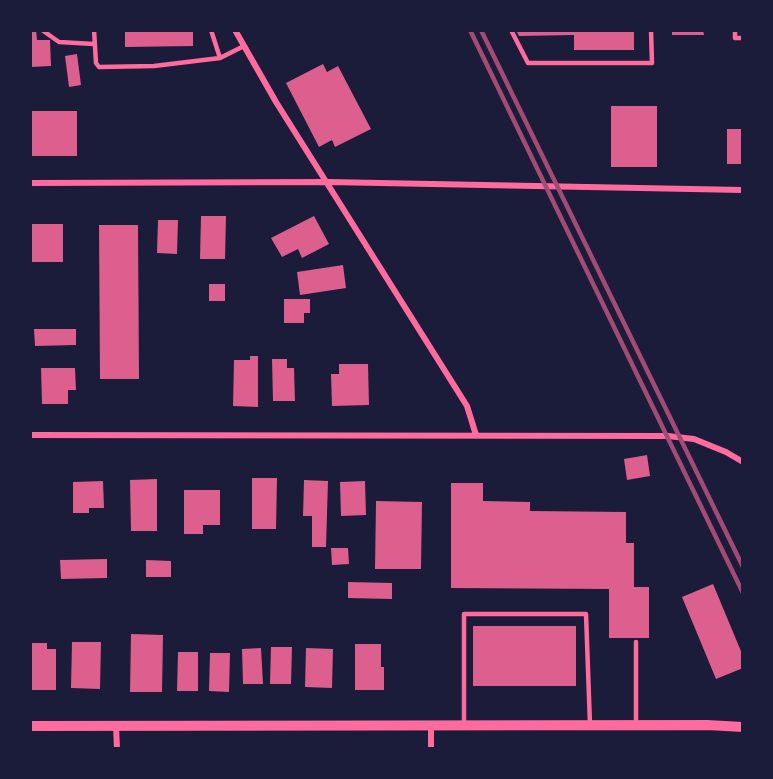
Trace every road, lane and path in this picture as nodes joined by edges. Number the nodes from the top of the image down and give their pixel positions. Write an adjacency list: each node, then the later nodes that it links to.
1 (42, 30): 9 (lane)
2 (94, 30): 9 (lane)
3 (211, 30): 11 (lane)
4 (235, 30): 10 (street)
5 (512, 30): 6 (lane)
6 (651, 30)
7 (735, 30): 8 (lane)
8 (743, 38)
9 (94, 44): 11 (lane)
10 (244, 46): 11 (lane); 12 (street)
11 (220, 58)
12 (328, 182): 13 (street); 14 (street); 16 (street)
13 (30, 183)
14 (743, 190)
15 (30, 435): 16 (street)
16 (476, 435): 17 (street)
17 (743, 462)
18 (636, 642): 20 (lane)
19 (590, 725): 20 (street); 24 (street); 24 (lane)
20 (636, 725): 25 (street)
21 (30, 726): 22 (street)
22 (116, 726): 23 (street); 26 (street)
23 (431, 726): 24 (street); 27 (street)
24 (464, 726)
25 (743, 727)
26 (117, 749)
27 (431, 749)

